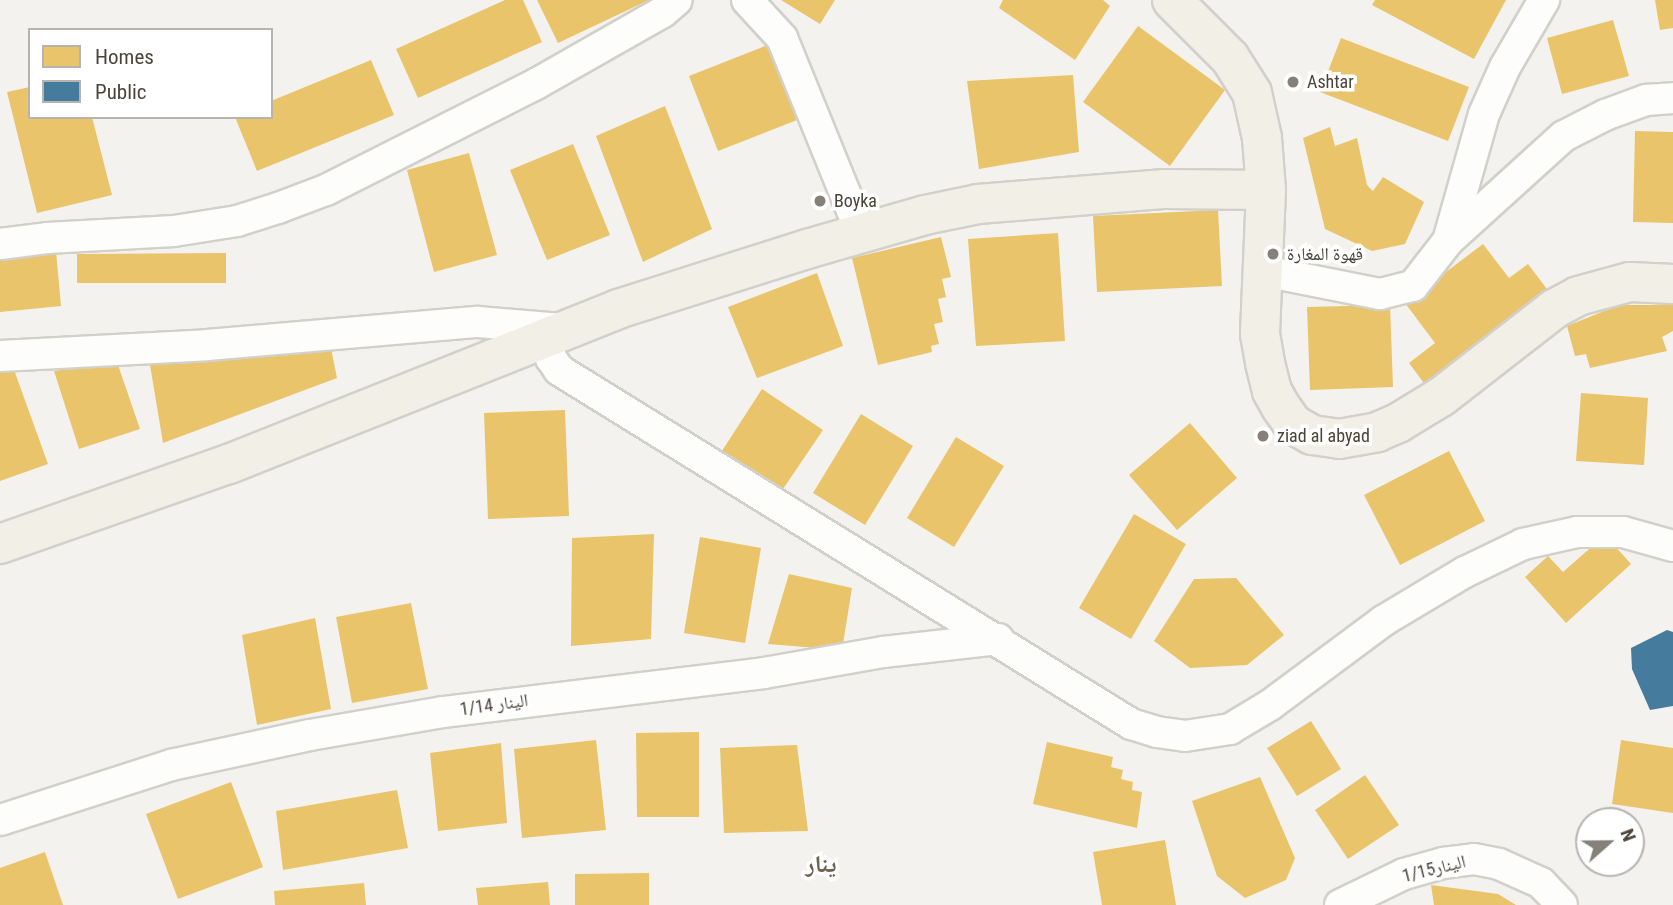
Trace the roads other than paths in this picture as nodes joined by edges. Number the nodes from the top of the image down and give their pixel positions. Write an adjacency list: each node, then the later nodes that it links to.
1 (677, 0): 9 (street)
2 (747, 0): 7 (street)
3 (1172, 0): 6 (main road)
4 (1544, 0): 8 (street)
5 (1673, 98): 8 (street)
6 (1266, 190): 7 (main road); 10 (main road)
7 (861, 233): 12 (main road)
8 (1448, 241): 10 (street)
9 (0, 244)
10 (1264, 271): 11 (main road)
11 (1673, 284)
12 (556, 333): 13 (street); 14 (main road); 16 (street)
13 (0, 356)
14 (0, 544)
15 (1673, 546): 16 (street)
16 (998, 639): 17 (street, الينار 1/14)
17 (0, 820)
18 (1340, 905): 19 (street, الينار1/15)
19 (1562, 905)

